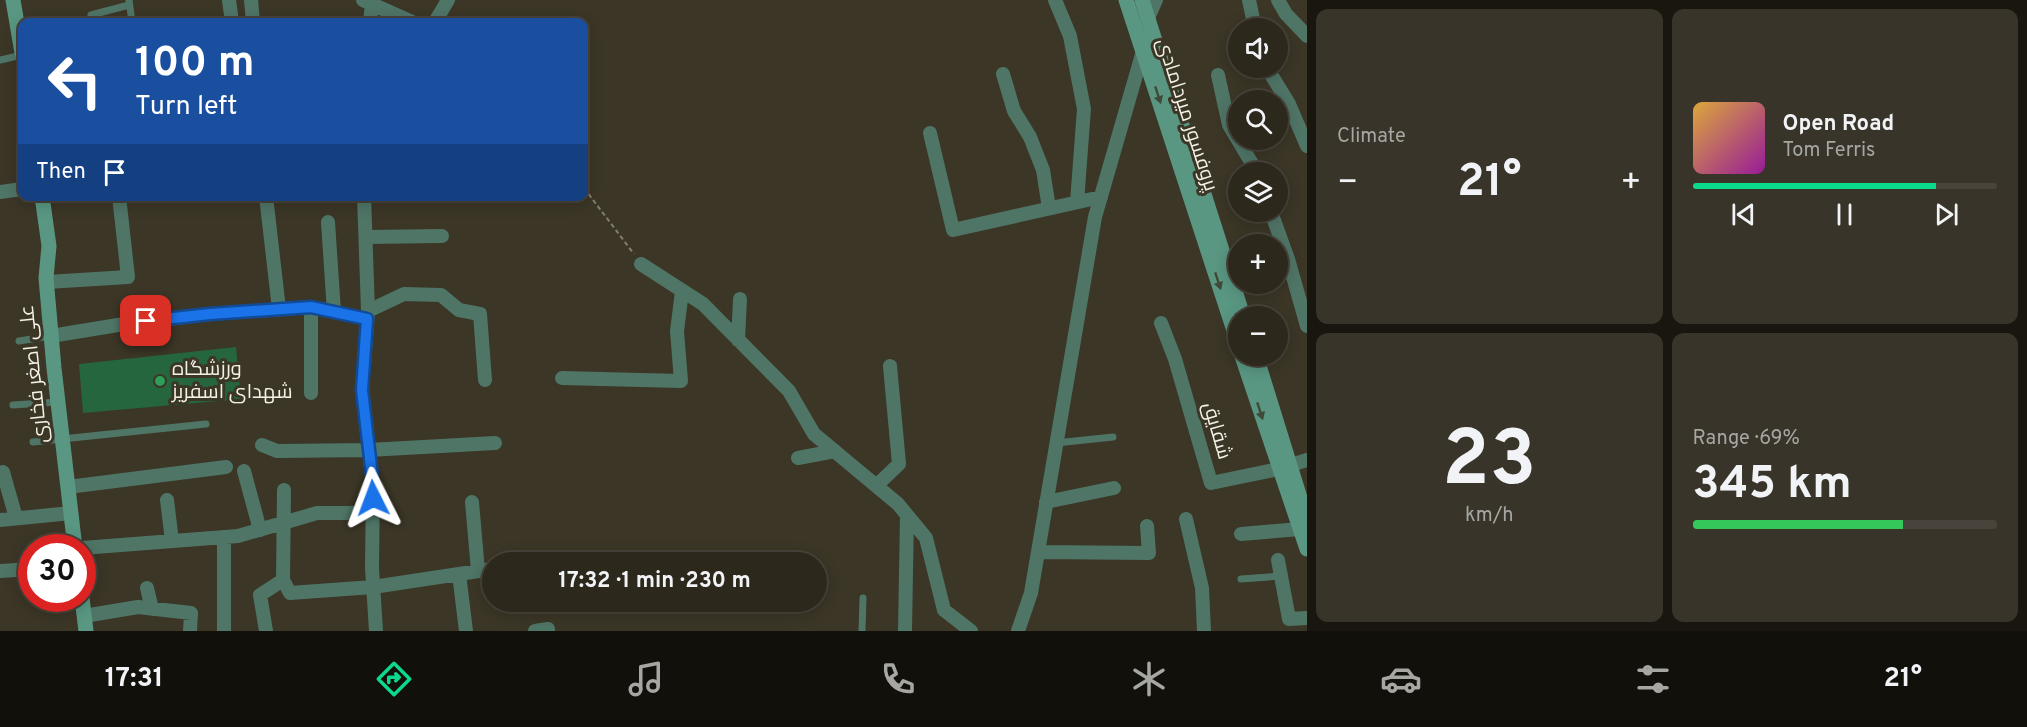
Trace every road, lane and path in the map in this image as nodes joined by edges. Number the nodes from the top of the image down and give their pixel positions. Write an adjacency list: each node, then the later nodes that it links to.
1 (13, 0): 22 (main road)
2 (229, 0): 15 (street)
3 (251, 0): 16 (street)
4 (448, 0): 19 (street)
5 (1055, 0): 41 (street)
6 (1126, 0): 24 (main road, پروفسور میردامادی)
7 (1142, 0): 20 (main road, پروفسور میردامادی)
8 (1156, 0): 20 (street)
9 (1249, 0): 21 (street)
10 (1278, 0): 23 (street)
11 (368, 2): 17 (street); 18 (street)
12 (129, 3): 13 (lane); 14 (lane)
13 (92, 15)
14 (131, 18)
15 (231, 18)
16 (253, 18)
17 (370, 18)
18 (403, 18)
19 (437, 18)
20 (1148, 18): 51 (main road, پروفسور میردامادی)
21 (1253, 18)
22 (18, 30)
23 (1307, 36)
24 (1143, 51): 36 (street); 55 (main road, پروفسور میردامادی, one-way to 55)
25 (18, 55): 26 (lane)
26 (0, 60)
27 (1003, 74): 42 (street)
28 (1218, 75): 32 (street)
29 (1273, 78): 31 (street)
30 (930, 133): 42 (street)
31 (1307, 146)
32 (1251, 162)
33 (18, 190): 34 (street)
34 (0, 192)
35 (588, 193): 47 (path)
36 (1101, 197): 41 (street); 75 (street)
37 (43, 201): 48 (main road, علی اصغر فخاری)
38 (120, 201): 48 (street)
39 (267, 201): 53 (street)
40 (364, 201): 46 (street)
41 (1077, 202): 42 (street)
42 (1048, 208)
43 (328, 222): 54 (street)
44 (1275, 222): 58 (street)
45 (442, 236): 46 (street)
46 (367, 237): 56 (street)
47 (641, 264): 49 (street)
48 (46, 282): 59 (main road, علی اصغر فخاری)
49 (682, 291): 61 (street); 65 (street)
50 (740, 298): 61 (street)
51 (1240, 306)
52 (311, 307): 53 (street); 54 (street); 67 (street)
53 (279, 309): 59 (street)
54 (334, 312): 56 (street)
55 (1228, 312)
56 (368, 315): 66 (street); 77 (street)
57 (1161, 324): 82 (street, شقایق)
58 (1307, 326)
59 (51, 336): 60 (lane); 68 (main road, علی اصغر فخاری)
60 (19, 340)
61 (738, 340): 78 (street)
62 (890, 366): 85 (street)
63 (1246, 366): 82 (main road, one-way to 82)
64 (1259, 366): 82 (main road)
65 (562, 378)
66 (485, 380)
67 (311, 393)
68 (58, 402): 69 (lane); 72 (main road, علی اصغر فخاری)
69 (14, 405)
70 (206, 424): 72 (lane)
71 (1113, 437): 75 (lane)
72 (62, 438): 73 (lane); 86 (main road, علی اصغر فخاری)
73 (33, 442)
74 (495, 443): 77 (street)
75 (1056, 443): 91 (street)
76 (262, 445): 77 (street)
77 (369, 450): 93 (street)
78 (835, 451): 79 (street); 85 (street)
79 (798, 458)
80 (1307, 460): 82 (street)
81 (226, 467): 86 (street)
82 (1285, 467): 99 (main road)
83 (244, 471): 101 (street)
84 (3, 472): 95 (street)
85 (876, 486): 94 (street)
86 (68, 488): 92 (main road, علی اصغر فخاری)
87 (1114, 489): 91 (street)
88 (284, 490): 98 (street)
89 (167, 500): 105 (street)
90 (472, 502): 109 (street)
91 (1046, 502): 108 (street)
92 (71, 513): 95 (street); 102 (main road, علی اصغر فخاری)
93 (372, 513): 98 (street); 118 (street)
94 (907, 515): 124 (street); 133 (street)
95 (16, 518): 97 (street)
96 (1186, 519): 135 (street)
97 (0, 520)
98 (282, 523): 101 (street); 117 (street)
99 (1304, 524): 103 (street); 107 (main road)
100 (1147, 526): 108 (street)
101 (260, 530): 104 (street)
102 (73, 534)
103 (1241, 534)
104 (224, 537): 105 (street); 126 (street)
105 (172, 541): 106 (street)
106 (96, 547)
107 (1307, 549)
108 (1038, 552): 134 (street)
109 (482, 554)
110 (1278, 560): 115 (street)
111 (18, 570): 113 (street)
112 (482, 570): 114 (street)
113 (0, 571)
114 (459, 574): 118 (street); 129 (street)
115 (1281, 576): 116 (lane); 122 (street)
116 (1241, 579)
117 (283, 580): 118 (street); 127 (street)
118 (373, 587): 128 (street)
119 (147, 588): 121 (street)
120 (863, 598): 132 (lane)
121 (153, 609): 123 (street); 125 (street)
122 (1307, 618)
123 (85, 623)
124 (968, 630)
125 (190, 631)
126 (224, 631)
127 (266, 631)
128 (376, 631)
129 (466, 631)
130 (535, 631): 131 (street)
131 (548, 631)
132 (862, 631)
133 (905, 631)
134 (1018, 631)
135 (1204, 631)

